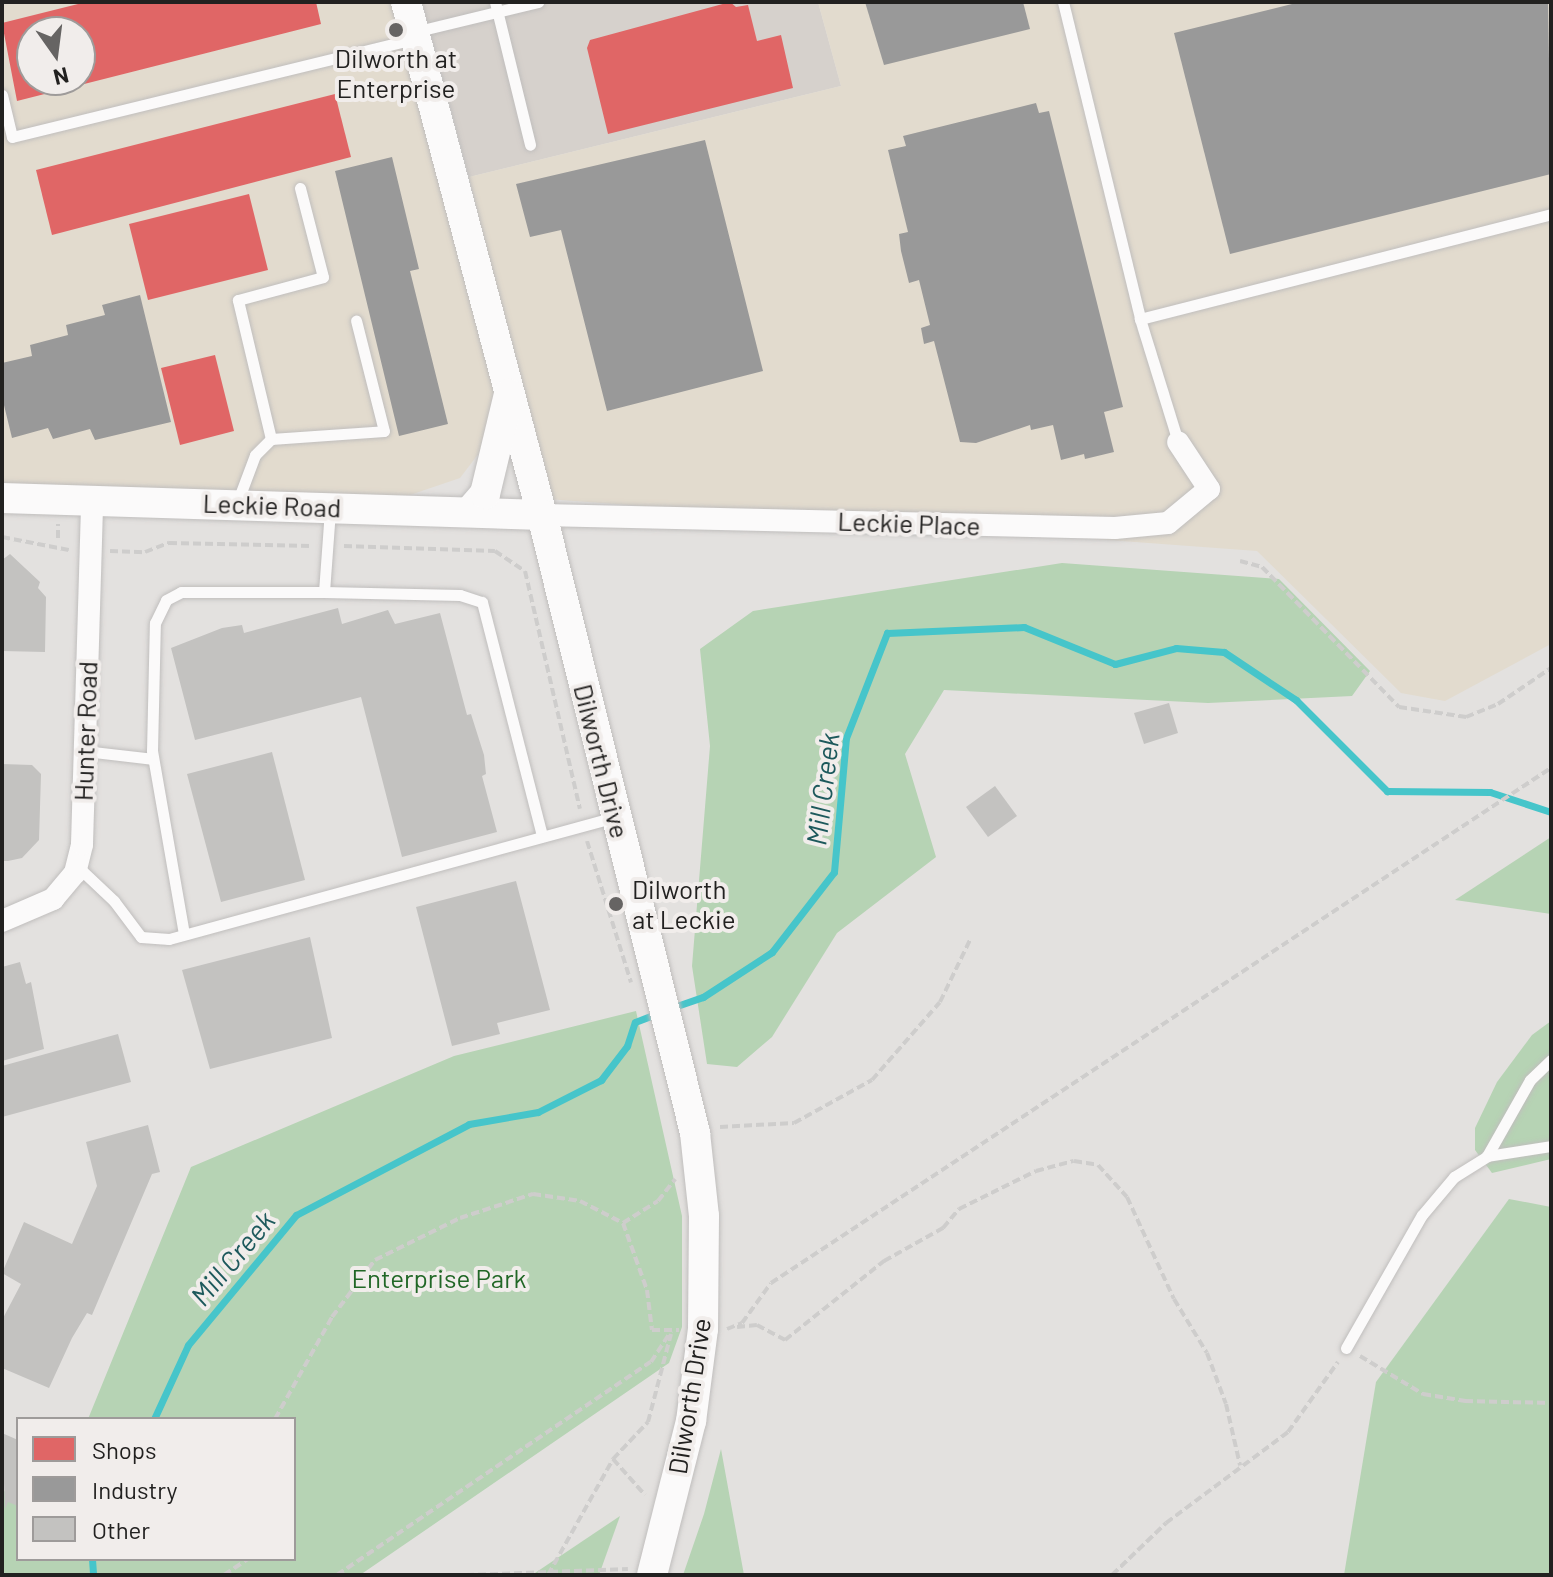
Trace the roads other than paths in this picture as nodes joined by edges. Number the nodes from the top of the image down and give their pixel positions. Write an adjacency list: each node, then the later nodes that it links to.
1 (406, 2): 5 (main road, Dilworth Drive)
2 (538, 2): 4 (lane)
3 (1063, 2): 10 (lane)
4 (496, 7): 5 (lane); 7 (lane)
5 (415, 35): 6 (lane); 12 (main road, Dilworth Drive)
6 (2, 95)
7 (530, 145)
8 (300, 188): 13 (lane)
9 (1551, 214): 10 (lane)
10 (1140, 319): 14 (lane)
11 (356, 320): 13 (lane)
12 (509, 394): 19 (main road); 20 (main road, Dilworth Drive)
13 (271, 439): 17 (lane)
14 (1178, 442): 20 (street, Leckie Place)
15 (2, 496): 16 (main road, Leckie Road)
16 (92, 499): 17 (main road, Leckie Road); 22 (street, Hunter Road)
17 (236, 504): 18 (main road, Leckie Road)
18 (330, 507): 19 (main road, Leckie Road); 21 (lane)
19 (470, 511): 20 (main road, Leckie Road)
20 (542, 515): 24 (main road, Dilworth Drive)
21 (324, 592): 23 (lane); 25 (lane)
22 (85, 751): 23 (lane); 26 (street, Hunter Road)
23 (153, 759): 28 (lane)
24 (616, 817): 25 (lane); 33 (main road, Dilworth Drive)
25 (542, 836): 28 (lane)
26 (77, 866): 27 (street); 28 (lane)
27 (2, 921)
28 (184, 934)
29 (1551, 1060): 31 (lane)
30 (1551, 1146): 31 (lane)
31 (1487, 1156): 32 (lane)
32 (1346, 1348)
33 (644, 1569)

